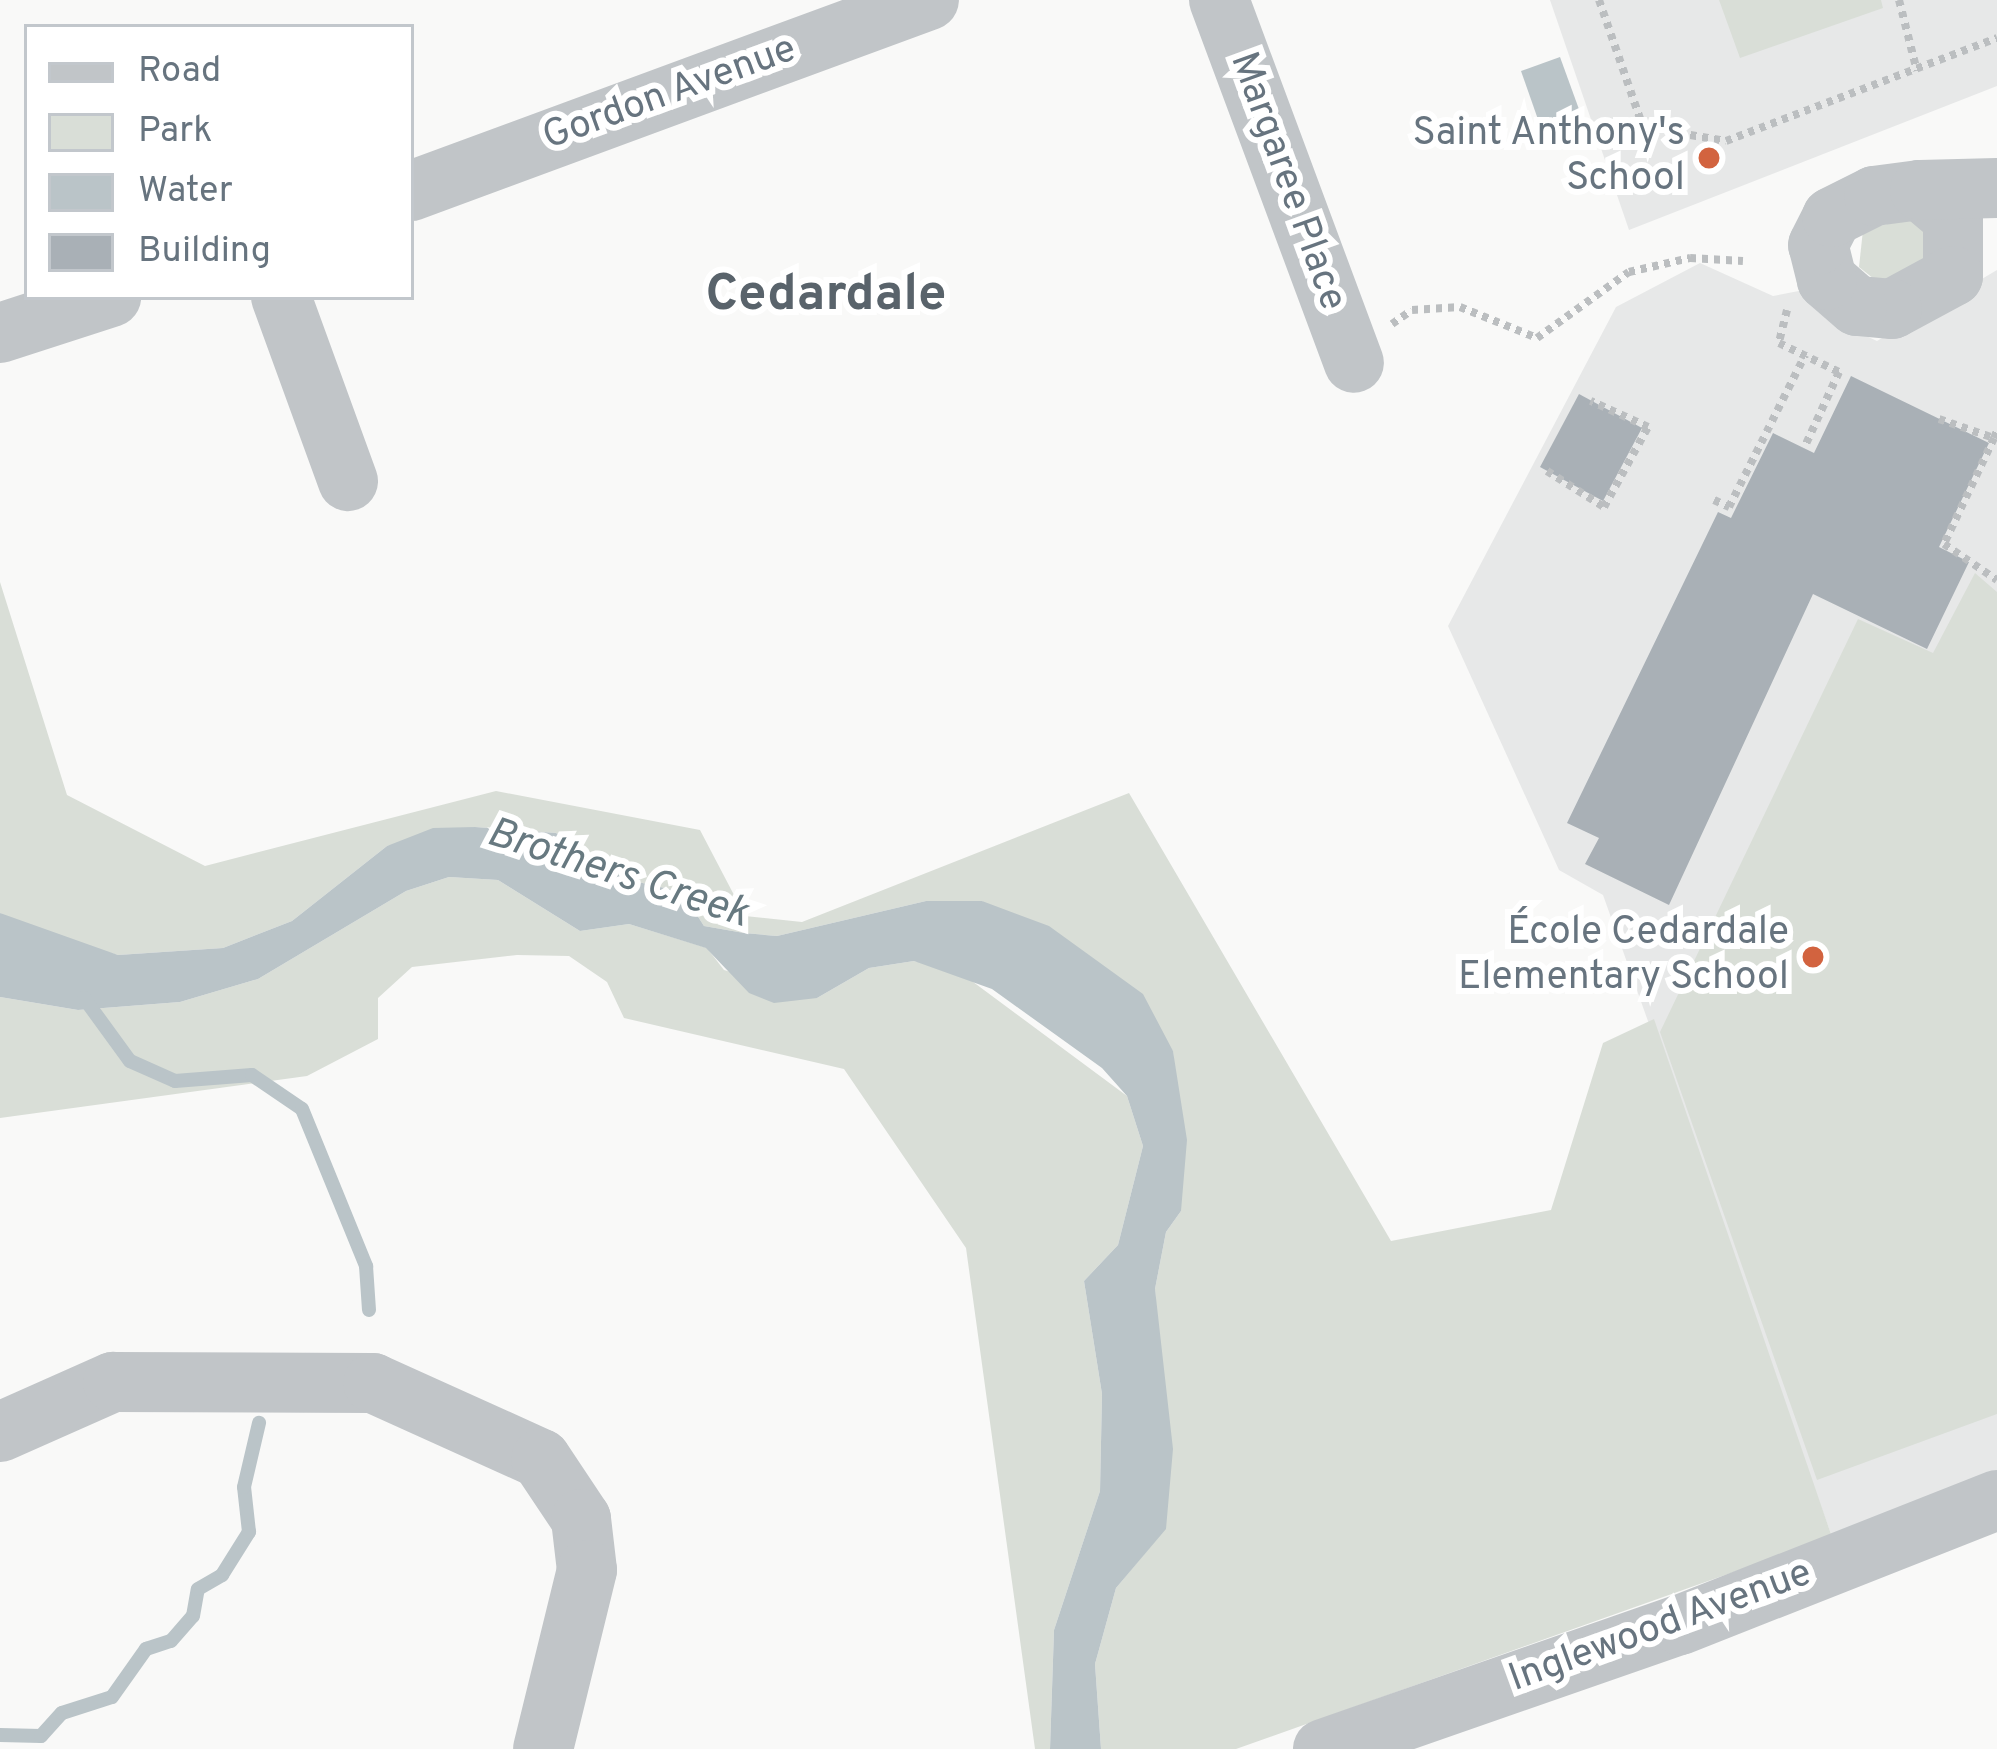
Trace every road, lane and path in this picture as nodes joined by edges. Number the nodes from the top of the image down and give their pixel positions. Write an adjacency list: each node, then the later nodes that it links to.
1 (929, 0): 8 (street, Gordon Avenue)
2 (1219, 0): 16 (street, Margaree Place)
3 (1599, 0): 6 (path)
4 (1899, 0): 6 (path)
5 (1997, 38): 6 (path)
6 (1917, 71)
7 (1997, 188): 9 (street)
8 (414, 189)
9 (1920, 190): 10 (street); 10 (street)
10 (1975, 260)
11 (1743, 261): 16 (path)
12 (1793, 298): 17 (path)
13 (102, 300): 15 (street)
14 (282, 300): 23 (street)
15 (0, 333)
16 (1351, 354)
17 (1805, 355): 21 (path); 24 (path)
18 (1591, 401): 22 (path)
19 (1939, 418): 20 (path)
20 (1989, 436): 25 (path)
21 (1804, 448)
22 (1547, 471)
23 (348, 481)
24 (1714, 500)
25 (1997, 580)
26 (0, 1432): 28 (street)
27 (1997, 1500): 29 (street, Inglewood Avenue)
28 (543, 1749)
29 (1323, 1749)

